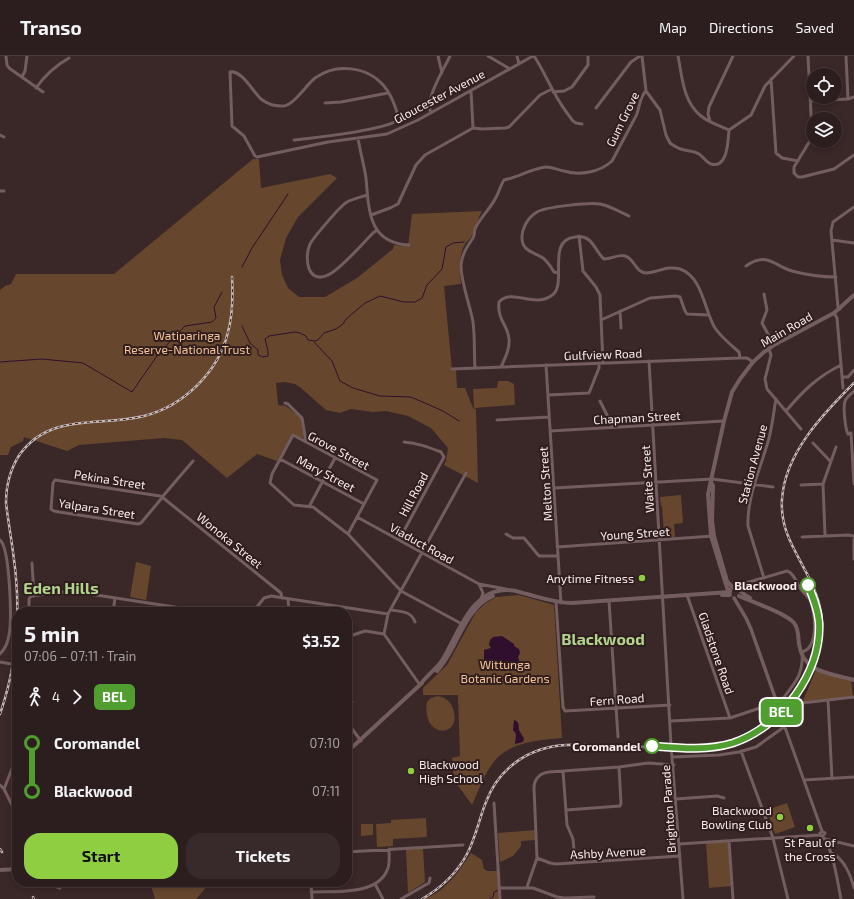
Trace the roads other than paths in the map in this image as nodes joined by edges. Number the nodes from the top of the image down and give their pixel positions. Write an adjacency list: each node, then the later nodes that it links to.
1 (6, 56): 20 (street)
2 (27, 56): 20 (street)
3 (438, 56): 19 (street)
4 (450, 56): 19 (street)
5 (488, 56): 18 (street)
6 (517, 56): 16 (street)
7 (534, 56): 16 (street, Gloucester Avenue); 24 (street)
8 (588, 56): 24 (street)
9 (641, 56): 25 (street, Gum Grove); 33 (street)
10 (678, 56): 35 (street)
11 (733, 56): 35 (street)
12 (794, 56): 21 (street)
13 (808, 56): 17 (street)
14 (846, 56): 30 (street)
15 (69, 58): 22 (street)
16 (519, 64): 18 (street, Gloucester Avenue)
17 (809, 68)
18 (510, 69): 23 (street, Gloucester Avenue)
19 (442, 74): 34 (street)
20 (22, 77): 22 (street)
21 (772, 79): 38 (street); 44 (street)
22 (36, 88): 26 (street)
23 (471, 91): 34 (street, Gloucester Avenue); 37 (street)
24 (553, 91): 36 (street); 37 (street)
25 (646, 91): 38 (street); 79 (street, Gum Grove)
26 (43, 92)
27 (388, 93): 31 (street); 41 (street, Gloucester Avenue); 42 (street, Gloucester Avenue)
28 (854, 97): 30 (street)
29 (842, 99): 30 (street)
30 (848, 99)
31 (325, 103)
32 (811, 104): 44 (street)
33 (596, 108)
34 (431, 112): 41 (street, Gloucester Avenue)
35 (710, 121): 38 (street)
36 (582, 124)
37 (473, 128): 51 (street)
38 (729, 130)
39 (0, 135): 40 (street)
40 (4, 137)
41 (358, 138): 47 (street)
42 (294, 140)
43 (854, 155): 44 (street)
44 (798, 161)
45 (0, 190): 46 (street)
46 (4, 191)
47 (367, 195): 51 (street); 53 (street)
48 (854, 207): 49 (street)
49 (848, 211): 50 (street); 55 (street)
50 (854, 211)
51 (371, 215): 53 (street)
52 (629, 216): 59 (street)
53 (377, 230): 57 (street)
54 (579, 236): 59 (street); 66 (street); 67 (street)
55 (832, 240): 56 (street); 60 (street)
56 (854, 243)
57 (409, 245)
58 (746, 266): 60 (street)
59 (558, 273): 77 (street)
60 (836, 277): 63 (street)
61 (764, 294): 69 (street)
62 (854, 295): 63 (main road, Main Road)
63 (840, 309): 65 (main road, Main Road)
64 (620, 311): 66 (street); 67 (street); 68 (street)
65 (834, 313): 69 (main road, Main Road); 76 (street)
66 (708, 314): 71 (street)
67 (601, 320): 74 (street)
68 (621, 328)
69 (774, 345): 70 (main road, Main Road)
70 (769, 349): 73 (main road, Main Road); 85 (street)
71 (740, 358): 72 (street, Gulfview Road); 73 (street, Gulfview Road)
72 (649, 361): 74 (street, Gulfview Road); 92 (street, Waite Street)
73 (754, 362): 91 (main road, Main Road)
74 (601, 363): 75 (street, Gulfview Road); 84 (street)
75 (546, 365): 77 (street, Gulfview Road); 84 (street, Melton Street)
76 (841, 365): 81 (street); 88 (street)
77 (501, 367): 79 (street, Gulfview Road)
78 (452, 368): 79 (street, Gulfview Road)
79 (475, 368)
80 (854, 370): 81 (street)
81 (843, 377): 82 (street)
82 (843, 388)
83 (854, 391): 96 (street)
84 (548, 395): 89 (street, Melton Street)
85 (776, 400): 88 (street); 109 (street, Station Avenue)
86 (600, 401): 93 (street)
87 (284, 403): 97 (street)
88 (786, 411): 94 (street)
89 (549, 417): 90 (street); 95 (street, Melton Street)
90 (497, 420)
91 (724, 421): 92 (street, Chapman Street); 106 (main road, Main Road)
92 (653, 425): 93 (street, Chapman Street); 108 (street, Waite Street)
93 (613, 428): 95 (street, Chapman Street)
94 (801, 429)
95 (550, 431): 114 (street, Melton Street)
96 (852, 433): 111 (street)
97 (306, 442): 101 (street, Grove Street); 102 (street, Grove Street)
98 (404, 442): 126 (street, Hill Road)
99 (813, 443): 104 (street)
100 (836, 447): 104 (street)
101 (335, 458): 107 (street); 116 (street, Grove Street)
102 (280, 459): 107 (street, Mary Street); 117 (street)
103 (193, 461): 115 (street)
104 (830, 461): 110 (street)
105 (466, 473): 130 (street)
106 (712, 480): 108 (street); 109 (street); 122 (main road, Main Road)
107 (322, 482): 116 (street, Mary Street); 117 (street)
108 (656, 482): 114 (street); 127 (street, Waite Street)
109 (754, 484): 113 (street); 134 (street, Station Avenue)
110 (823, 484): 112 (street); 123 (street)
111 (854, 484)
112 (801, 485)
113 (773, 487)
114 (554, 488): 129 (street, Melton Street)
115 (162, 497): 118 (street, Yalpara Street); 118 (street, Pekina Street); 144 (street, Wonoka Street)
116 (364, 504): 119 (street)
117 (310, 506): 120 (street)
118 (51, 509)
119 (357, 518): 120 (street); 126 (street, Viaduct Road)
120 (348, 534): 137 (street)
121 (506, 534): 131 (street)
122 (712, 536): 127 (street, Young Street); 139 (main road, Main Road)
123 (825, 536): 124 (street); 125 (street)
124 (802, 537)
125 (854, 538): 132 (street)
126 (399, 540): 130 (street, Viaduct Road)
127 (660, 540): 129 (street, Young Street); 142 (street, Waite Street)
128 (1, 541): 163 (street)
129 (557, 547): 131 (street, Melton Street)
130 (422, 553): 135 (street, Viaduct Road); 137 (street)
131 (558, 556): 148 (street, Melton Street)
132 (854, 559)
133 (32, 563): 140 (street)
134 (764, 578): 139 (street); 162 (street)
135 (479, 584): 136 (street, Viaduct Road); 146 (street)
136 (510, 590): 138 (main road); 146 (main road)
137 (401, 591): 156 (street); 159 (street)
138 (519, 592): 148 (main road); 159 (main road)
139 (734, 592): 141 (main road); 141 (main road); 162 (main road); 170 (street)
140 (32, 596): 143 (street); 149 (street)
141 (687, 596): 142 (main road); 174 (street, Gladstone Road)
142 (663, 597): 147 (main road); 171 (street, Brighton Parade)
143 (115, 598): 150 (street); 151 (street)
144 (282, 598): 145 (street); 152 (street)
145 (288, 599): 153 (street); 154 (street)
146 (480, 600): 159 (main road)
147 (609, 601): 148 (main road); 172 (street)
148 (558, 602): 173 (street, Melton Street)
149 (29, 607)
150 (114, 607)
151 (172, 607)
152 (257, 607)
153 (289, 607)
154 (341, 607)
155 (352, 609): 157 (street)
156 (392, 610): 157 (street); 158 (street)
157 (388, 614): 160 (street)
158 (415, 622)
159 (464, 625): 167 (main road)
160 (384, 634): 161 (street); 167 (street)
161 (352, 635)
162 (802, 652): 166 (main road); 170 (street)
163 (0, 654)
164 (0, 662): 165 (street)
165 (12, 664)
166 (854, 680)
167 (420, 685): 179 (main road)
168 (854, 697): 169 (street)
169 (828, 700): 176 (street); 189 (street)
170 (777, 702): 174 (street); 176 (street)
171 (670, 705): 172 (street, Fern Road); 175 (street, Brighton Parade)
172 (616, 708): 173 (street, Fern Road); 178 (street)
173 (565, 711)
174 (730, 718): 175 (street)
175 (671, 721): 183 (street, Brighton Parade)
176 (785, 727): 182 (street); 190 (street)
177 (352, 729): 179 (street)
178 (618, 737)
179 (361, 741): 180 (main road); 181 (main road)
180 (352, 748)
181 (352, 751)
182 (741, 751): 183 (street); 199 (street)
183 (673, 757): 184 (street, Brighton Parade)
184 (674, 765): 185 (street); 194 (street, Brighton Parade)
185 (619, 767): 187 (street); 197 (street)
186 (12, 770): 192 (street)
187 (563, 771): 197 (street); 208 (street)
188 (854, 777): 189 (street)
189 (832, 779): 190 (street)
190 (804, 780): 198 (street)
191 (0, 785): 192 (street)
192 (4, 789): 196 (street)
193 (724, 798): 194 (street)
194 (676, 799): 201 (street, Brighton Parade)
195 (494, 803): 218 (street)
196 (12, 805)
197 (566, 810): 209 (street)
198 (823, 836): 199 (street); 203 (street); 206 (street)
199 (772, 838): 200 (street); 228 (street)
200 (729, 841): 201 (street); 227 (street)
201 (679, 844): 207 (street, Brighton Parade)
202 (463, 845): 204 (street)
203 (854, 846)
204 (389, 849): 205 (street); 213 (street)
205 (352, 852)
206 (832, 855): 219 (street); 229 (street)
207 (680, 856): 209 (street, Ashby Avenue); 226 (street, Brighton Parade)
208 (537, 858): 209 (street, Ashby Avenue); 216 (street)
209 (575, 862)
210 (12, 870): 211 (main road)
211 (0, 871)
212 (430, 878): 224 (street)
213 (375, 884): 220 (street); 223 (street)
214 (57, 887): 217 (street)
215 (311, 887): 220 (street)
216 (527, 887): 218 (street); 221 (street)
217 (60, 888)
218 (500, 888): 225 (street)
219 (854, 888)
220 (311, 892): 222 (street)
221 (594, 897)
222 (312, 899)
223 (383, 899)
224 (401, 899)
225 (500, 899)
226 (683, 899)
227 (733, 899)
228 (788, 899)
229 (841, 899)

